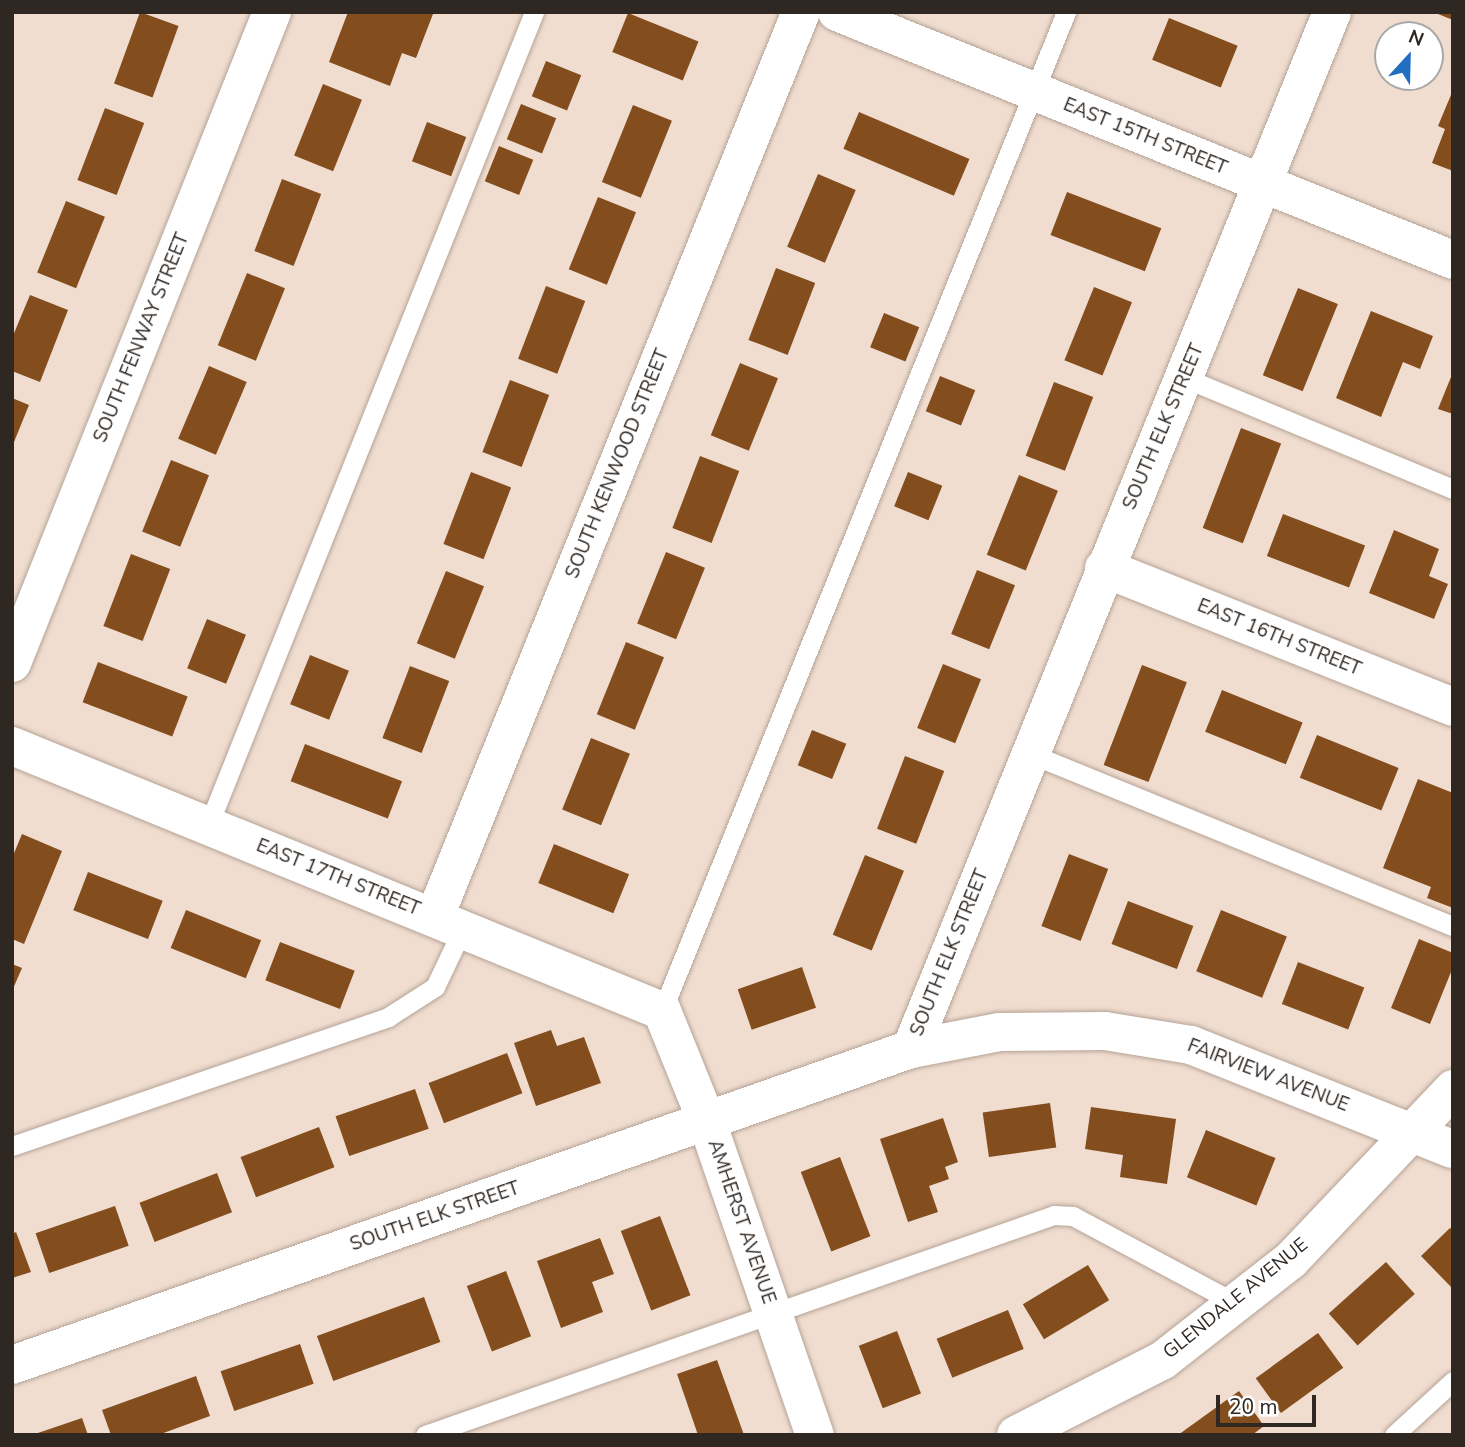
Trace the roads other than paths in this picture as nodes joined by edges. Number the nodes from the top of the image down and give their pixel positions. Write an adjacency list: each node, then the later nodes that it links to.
1 (272, 12): 13 (street, SOUTH FENWAY STREET)
2 (534, 12): 17 (lane)
3 (801, 12): 18 (street, SOUTH KENWOOD STREET)
4 (837, 12): 7 (street, EAST 15TH STREET)
5 (1066, 12): 7 (lane)
6 (1332, 12): 8 (street, SOUTH ELK STREET)
7 (1034, 93): 8 (street, EAST 15TH STREET); 20 (lane)
8 (1264, 184): 9 (street, EAST 15TH STREET); 10 (street, SOUTH ELK STREET)
9 (1453, 260)
10 (1185, 379): 11 (lane); 12 (street, SOUTH ELK STREET)
11 (1453, 489)
12 (1104, 568): 14 (street, EAST 16TH STREET); 16 (street, SOUTH ELK STREET)
13 (12, 663)
14 (1453, 707)
15 (12, 746): 17 (street, EAST 17TH STREET)
16 (1031, 754): 19 (lane); 21 (street, SOUTH ELK STREET)
17 (208, 826): 18 (street, EAST 17TH STREET)
18 (449, 922): 20 (street, EAST 17TH STREET); 25 (lane)
19 (1453, 926)
20 (662, 1011): 23 (street, AMHERST AVENUE)
21 (911, 1049): 23 (street, SOUTH ELK STREET); 24 (street, FAIRVIEW AVENUE)
22 (1453, 1089): 24 (street, GLENDALE AVENUE)
23 (707, 1122): 28 (street, AMHERST AVENUE); 29 (street, SOUTH ELK STREET)
24 (1415, 1133): 26 (street, FAIRVIEW AVENUE); 27 (street, GLENDALE AVENUE)
25 (12, 1146)
26 (1453, 1149)
27 (1235, 1303): 28 (lane); 33 (street, GLENDALE AVENUE)
28 (773, 1313): 31 (lane); 32 (street, AMHERST AVENUE)
29 (12, 1365)
30 (1453, 1381): 34 (lane)
31 (425, 1435)
32 (815, 1435)
33 (1016, 1435)
34 (1394, 1435)

